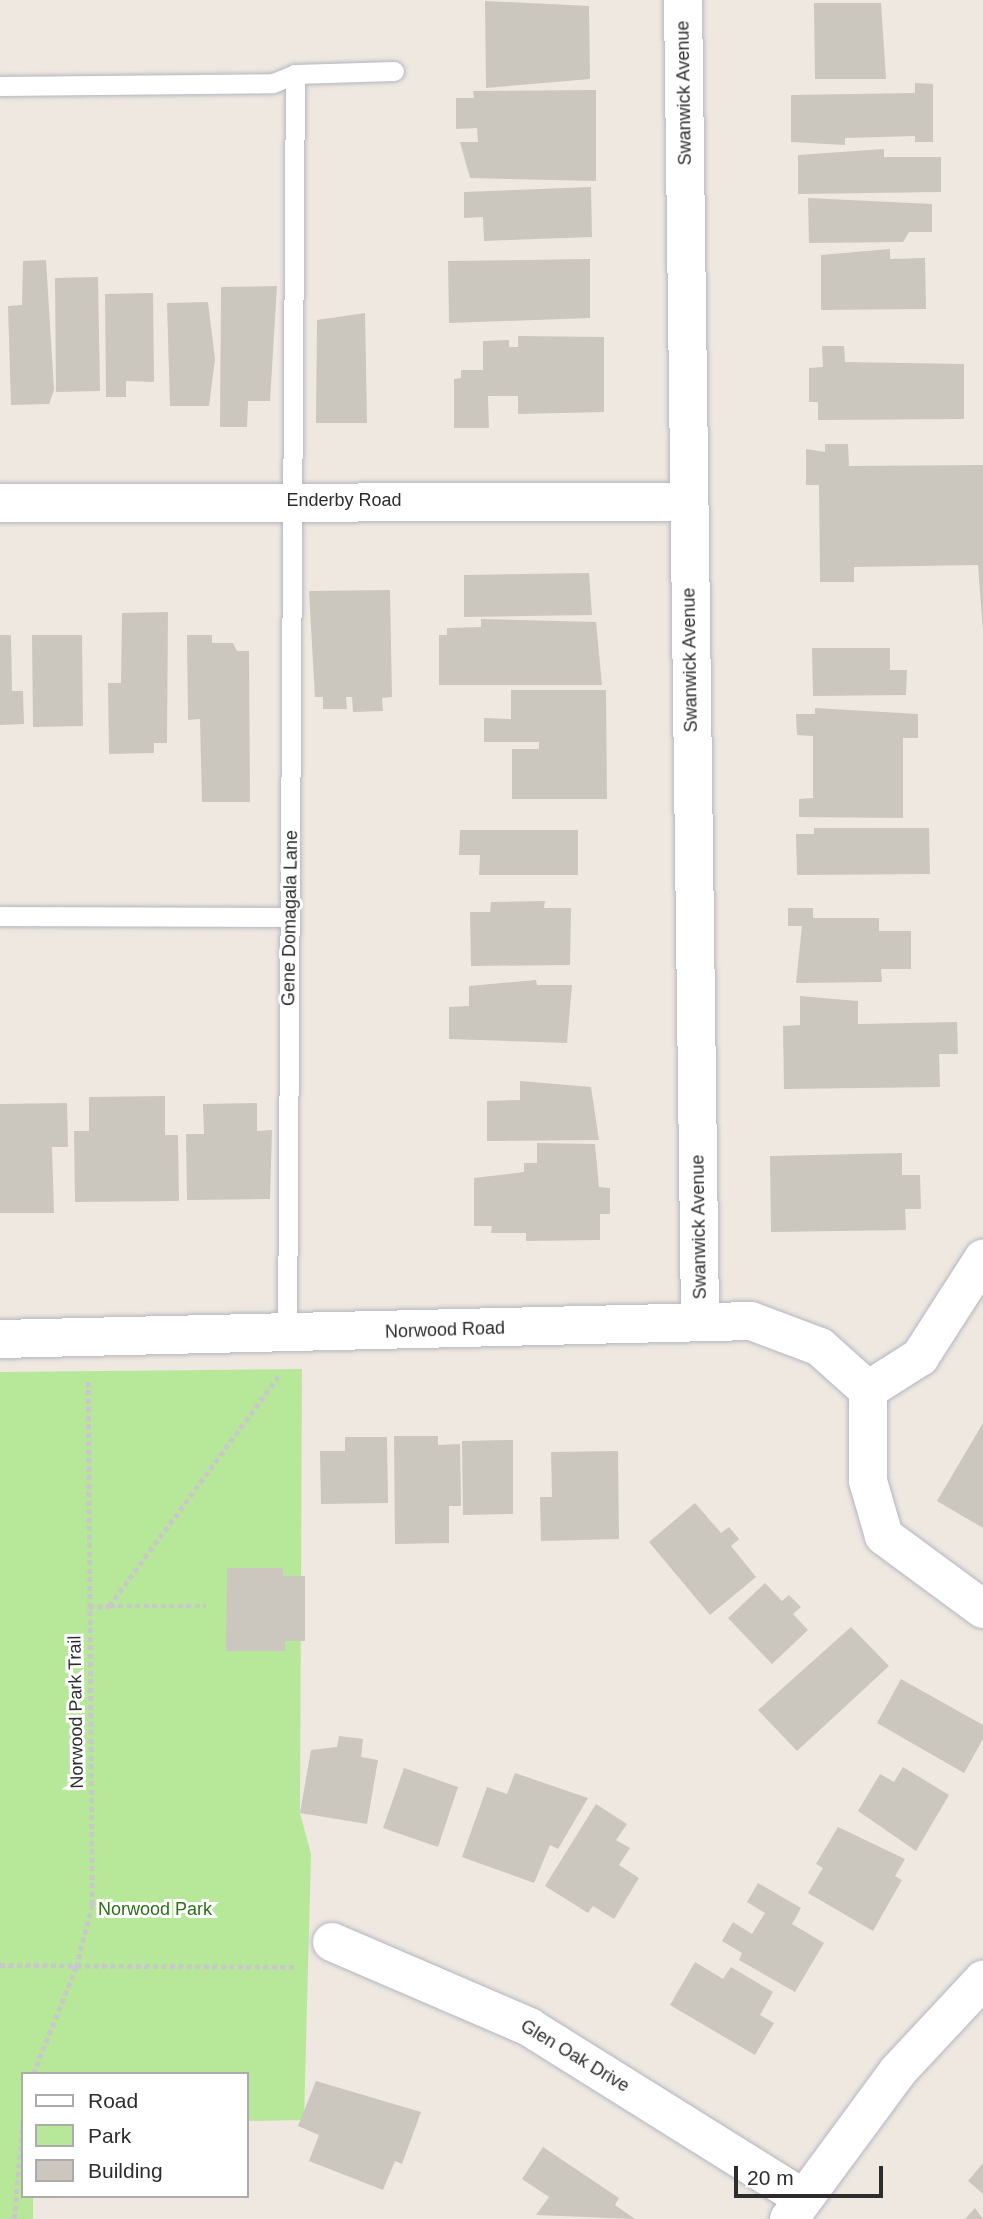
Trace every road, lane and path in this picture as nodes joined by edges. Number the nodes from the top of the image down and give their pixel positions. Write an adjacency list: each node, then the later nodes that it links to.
1 (683, 0): 6 (street, Swanwick Avenue)
2 (394, 71): 3 (lane)
3 (295, 74): 4 (lane); 5 (lane, Gene Domagala Lane)
4 (0, 86)
5 (296, 499): 6 (street, Enderby Road); 7 (street, Enderby Road); 9 (lane, Gene Domagala Lane)
6 (688, 502): 11 (street, Swanwick Avenue)
7 (0, 503)
8 (0, 916): 9 (lane)
9 (289, 917): 12 (lane, Gene Domagala Lane)
10 (983, 1259): 15 (street)
11 (700, 1320): 12 (street, Norwood Road); 15 (street, Norwood Road)
12 (287, 1336): 14 (street, Norwood Road); 17 (path)
13 (0, 1339): 14 (street, Norwood Road)
14 (88, 1340): 18 (path, Norwood Park Trail)
15 (868, 1390): 19 (street)
16 (206, 1605): 17 (path)
17 (109, 1606): 18 (path)
18 (89, 1607): 22 (path, Norwood Park Trail)
19 (983, 1609)
20 (320, 1954): 22 (path); 26 (street, Glen Oak Drive)
21 (0, 1965): 22 (path)
22 (76, 1967): 24 (path, Norwood Park Trail)
23 (983, 1980): 26 (street, Glen Oak Drive)
24 (34, 2072)
25 (21, 2142): 27 (path)
26 (796, 2209)
27 (14, 2219)

